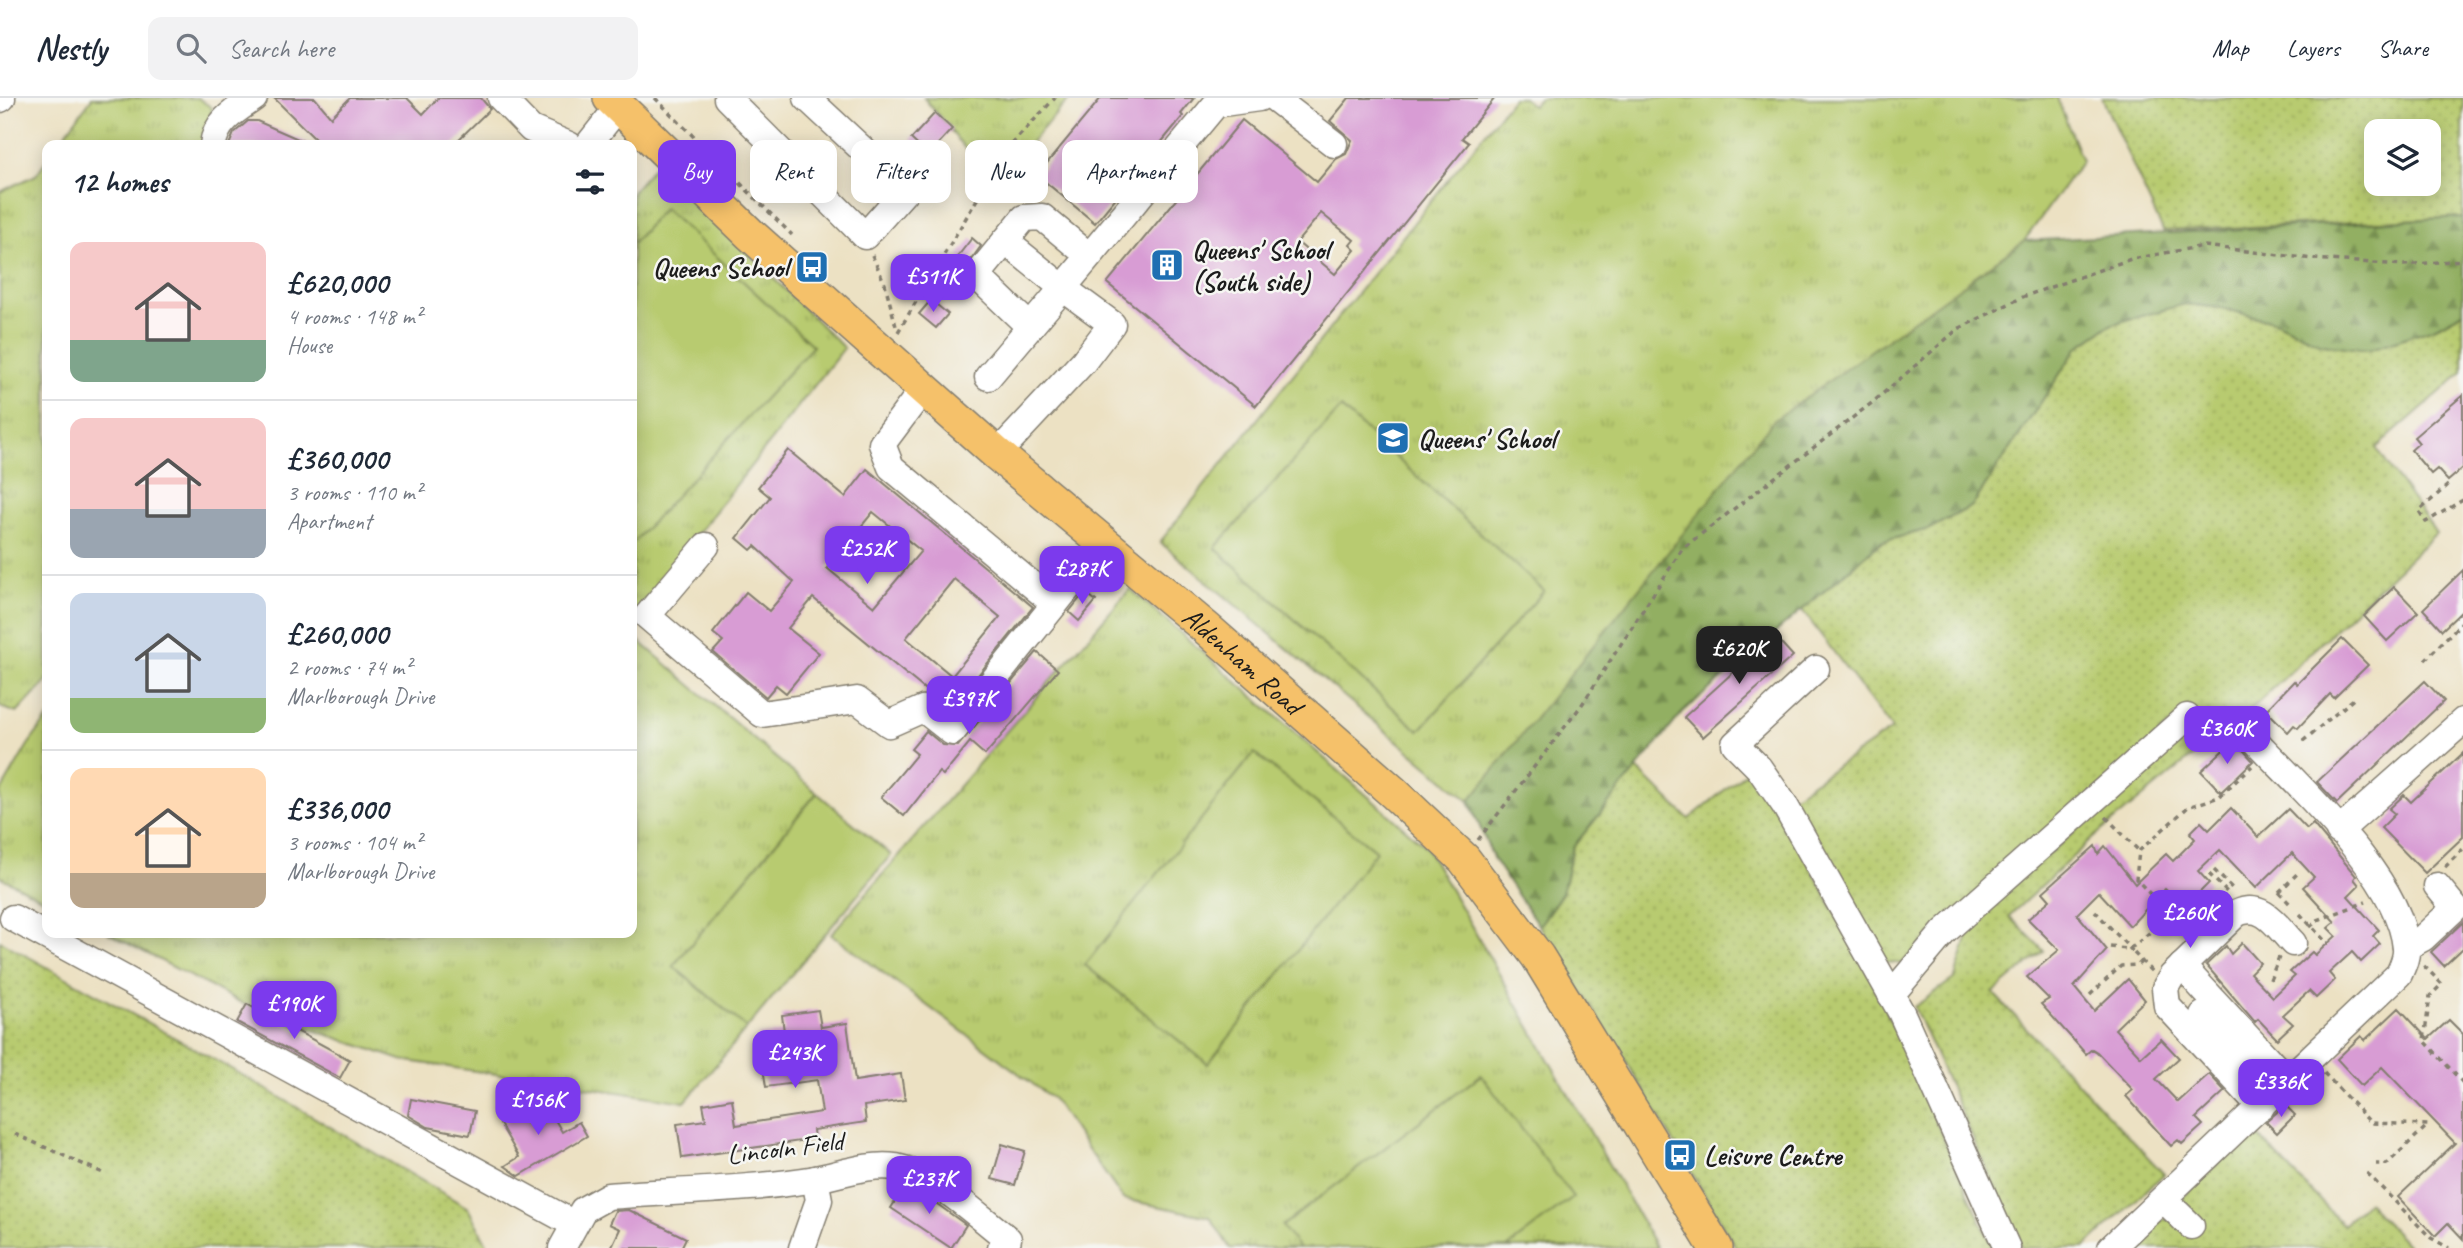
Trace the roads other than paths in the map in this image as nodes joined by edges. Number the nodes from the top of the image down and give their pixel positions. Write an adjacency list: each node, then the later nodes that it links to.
1 (254, 98): 8 (street)
2 (501, 98): 10 (street)
3 (727, 98): 4 (street)
4 (807, 98)
5 (1259, 98): 14 (street)
6 (1275, 98): 12 (street)
7 (614, 102): 11 (street); 18 (main road, Aldenham Road)
8 (221, 105): 9 (street)
9 (214, 140)
10 (557, 140)
11 (591, 140)
12 (1334, 144)
13 (1005, 242): 14 (street); 15 (street); 16 (street)
14 (1089, 256): 15 (street)
15 (1063, 288): 16 (street); 19 (street)
16 (1030, 327): 17 (street)
17 (988, 377)
18 (925, 388): 19 (main road, Aldenham Road); 22 (street)
19 (998, 454): 20 (main road, Aldenham Road)
20 (1104, 543): 22 (street); 44 (main road, Aldenham Road)
21 (706, 546): 22 (street)
22 (1055, 604)
23 (1816, 669): 35 (street)
24 (2187, 717): 35 (street)
25 (2463, 721): 27 (street)
26 (2247, 732): 27 (street)
27 (2339, 831): 33 (street)
28 (2437, 886): 33 (street)
29 (13, 918): 30 (street)
30 (42, 935)
31 (2302, 935): 34 (street)
32 (48, 938): 41 (street)
33 (2406, 947): 37 (street)
34 (2182, 966): 37 (street); 37 (street)
35 (1891, 995): 45 (street)
36 (2203, 1015): 37 (street)
37 (2274, 1094): 39 (street)
38 (815, 1179): 41 (street, Lincoln Field); 42 (street); 43 (street, Lincoln Field)
39 (2163, 1199): 40 (street); 46 (street)
40 (2191, 1226)
41 (568, 1236)
42 (802, 1248)
43 (1001, 1248)
44 (1716, 1248)
45 (2007, 1248)
46 (2111, 1248)

